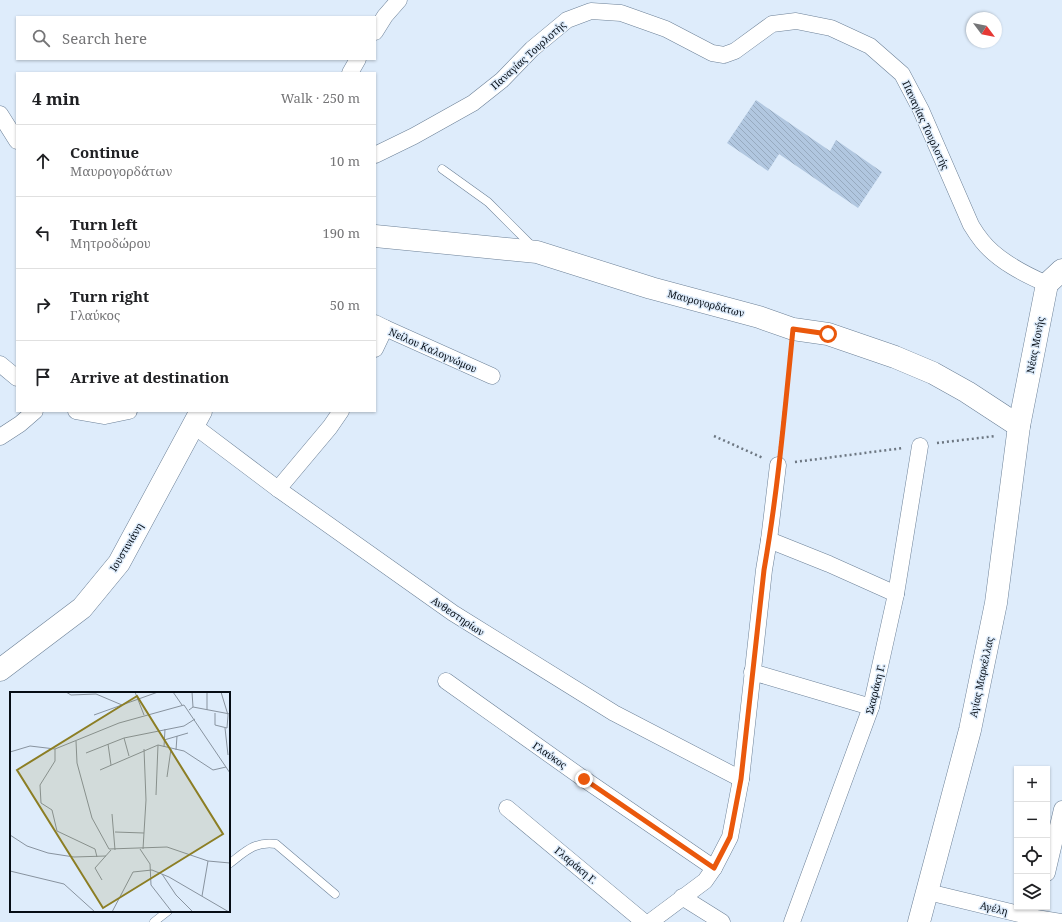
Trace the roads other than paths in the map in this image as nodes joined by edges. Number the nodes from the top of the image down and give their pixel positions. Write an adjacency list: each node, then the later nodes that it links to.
1 (399, 0): 2 (street)
2 (376, 30)
3 (357, 60): 4 (street)
4 (351, 72)
5 (0, 114): 6 (street)
6 (16, 139)
7 (376, 155): 11 (street, Παναγίας Τουρλοτής)
8 (442, 169): 10 (lane)
9 (376, 236): 10 (main road, Μαυρογορδάτων)
10 (537, 252): 22 (main road, Μαυρογορδάτων)
11 (1055, 277): 22 (main road, Νέας Μονής)
12 (380, 325): 13 (street); 15 (street, Νείλου Καλογνώμου)
13 (376, 344)
14 (0, 364): 16 (street)
15 (492, 376)
16 (16, 377)
17 (34, 412): 23 (street)
18 (82, 412): 19 (street)
19 (124, 412)
20 (340, 412): 26 (street)
21 (197, 418): 26 (street, Ανθεστηρίων); 29 (main road, Ιουστινιάνη)
22 (1018, 430): 39 (main road, Αγίας Μαρκέλλας)
23 (0, 437)
24 (920, 446): 28 (street, Σκαράκη Γ.)
25 (778, 465): 27 (street)
26 (278, 489): 33 (street, Ανθεστηρίων)
27 (769, 540): 28 (street); 30 (street)
28 (896, 594): 32 (street, Σκαράκη Γ.)
29 (0, 670)
30 (752, 672): 32 (street); 33 (street)
31 (446, 681): 38 (street, Γλαύκος)
32 (871, 707): 48 (street, Σκαράκη Γ.)
33 (741, 779): 38 (street)
34 (507, 808): 45 (street, Γλαράκη Γ.)
35 (1062, 809): 36 (street)
36 (1050, 859)
37 (230, 863): 40 (lane)
38 (714, 868): 41 (street)
39 (928, 892): 43 (street, Αγέλη); 49 (main road, Αγίας Μαρκέλλας)
40 (335, 894)
41 (682, 897): 46 (street); 47 (street)
42 (167, 912): 44 (lane)
43 (1037, 916): 50 (street, Αγέλη)
44 (154, 922)
45 (644, 922)
46 (650, 922)
47 (722, 922)
48 (792, 922)
49 (919, 922)
50 (1060, 922)

